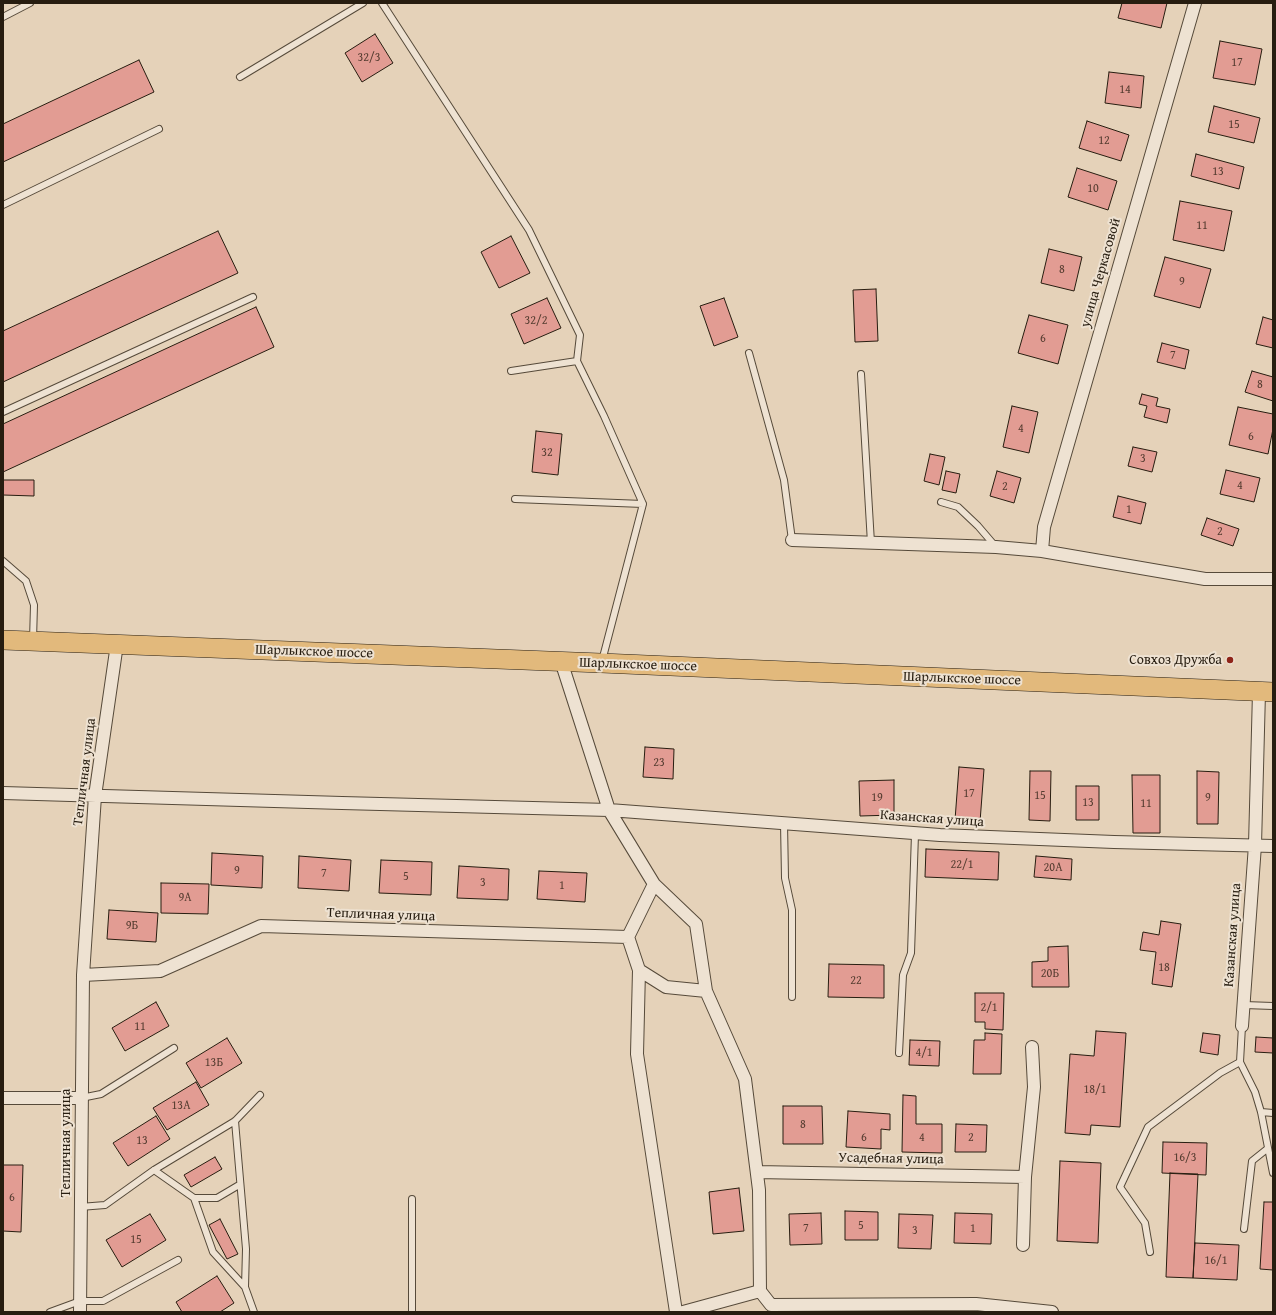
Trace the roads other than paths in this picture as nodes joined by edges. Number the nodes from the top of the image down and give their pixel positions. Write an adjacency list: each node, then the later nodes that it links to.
1 (30, 3): 5 (lane)
2 (363, 3): 6 (lane)
3 (382, 3): 11 (lane)
4 (1195, 3): 21 (street, улица Черкасовой)
5 (3, 17)
6 (240, 77)
7 (159, 128): 8 (lane)
8 (3, 205)
9 (253, 296): 14 (lane)
10 (749, 353): 18 (lane)
11 (577, 361): 12 (lane); 17 (lane)
12 (511, 371)
13 (861, 374): 19 (lane)
14 (3, 412)
15 (515, 499): 17 (lane)
16 (941, 502): 20 (lane)
17 (643, 504): 28 (lane)
18 (792, 540): 19 (street)
19 (871, 543): 20 (street)
20 (996, 547): 21 (street)
21 (1042, 551): 23 (street)
22 (3, 561): 25 (lane)
23 (1273, 579)
24 (3, 640): 25 (main road, Шарлыкское шоссе)
25 (32, 641): 26 (main road, Шарлыкское шоссе)
26 (117, 644): 27 (main road, Шарлыкское шоссе); 31 (street, Тепличная улица)
27 (561, 661): 28 (main road, Шарлыкское шоссе); 32 (street)
28 (602, 663): 29 (main road, Шарлыкское шоссе)
29 (1266, 692): 35 (street)
30 (3, 793): 31 (street, Казанская улица)
31 (95, 796): 32 (street, Казанская улица); 40 (street, Тепличная улица)
32 (609, 810): 33 (street, Казанская улица); 37 (street)
33 (784, 823): 34 (street, Казанская улица); 42 (lane)
34 (915, 834): 35 (street, Казанская улица); 48 (lane)
35 (1255, 845): 36 (street, Казанская улица); 43 (street, Казанская улица)
36 (1273, 846)
37 (654, 884): 38 (street); 41 (street)
38 (628, 937): 39 (street); 40 (street, Тепличная улица)
39 (639, 970): 41 (street); 76 (street)
40 (84, 975): 52 (street, Тепличная улица)
41 (706, 991): 58 (street)
42 (792, 997)
43 (1244, 1005): 44 (lane); 45 (street, Казанская улица)
44 (1273, 1006)
45 (1242, 1026): 49 (lane)
46 (1032, 1047): 60 (street)
47 (174, 1048): 52 (lane)
48 (899, 1053)
49 (1240, 1062): 53 (lane); 67 (lane)
50 (260, 1094): 55 (lane)
51 (3, 1098): 52 (street)
52 (81, 1098): 64 (street, Тепличная улица)
53 (1261, 1112): 54 (lane); 56 (lane)
54 (1273, 1113)
55 (235, 1121): 57 (lane); 61 (lane)
56 (1267, 1149): 59 (lane); 65 (lane)
57 (154, 1170): 62 (lane); 64 (lane)
58 (756, 1172): 60 (street, Усадебная улица); 70 (street)
59 (1273, 1173)
60 (1025, 1177): 66 (street)
61 (240, 1185): 62 (lane); 69 (lane)
62 (194, 1198): 69 (lane)
63 (412, 1199): 75 (lane)
64 (80, 1207): 71 (street, Тепличная улица)
65 (1244, 1229)
66 (1023, 1245)
67 (1150, 1252)
68 (178, 1260): 71 (lane)
69 (244, 1287): 74 (lane)
70 (760, 1291): 72 (street); 77 (street)
71 (80, 1307): 73 (lane)
72 (772, 1308): 78 (street)
73 (50, 1312)
74 (254, 1312)
75 (412, 1312)
76 (676, 1312)
77 (683, 1312)
78 (1052, 1312)

